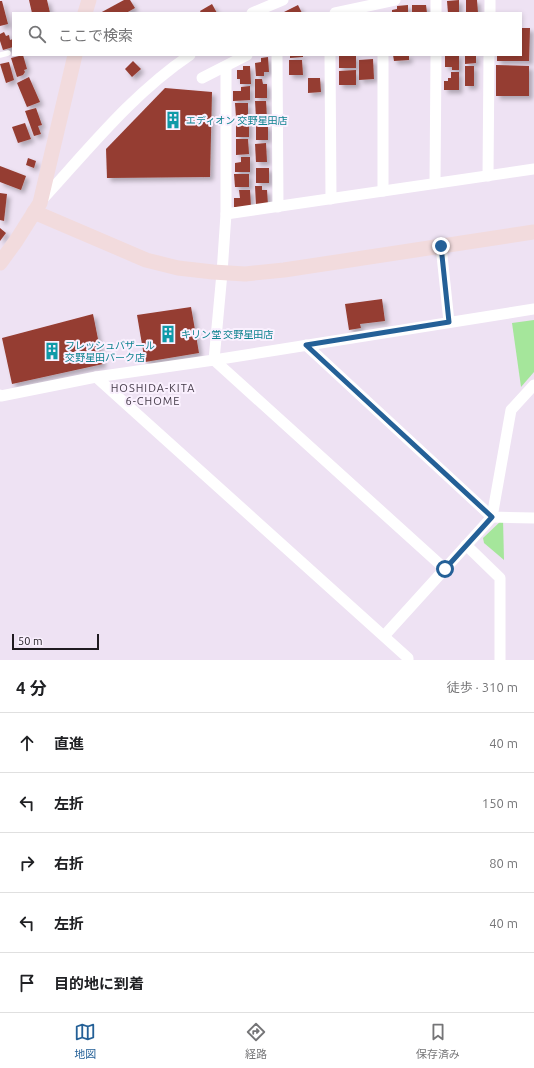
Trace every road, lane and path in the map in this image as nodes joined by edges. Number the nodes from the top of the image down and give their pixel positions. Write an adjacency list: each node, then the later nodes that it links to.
1 (88, 0): 7 (street)
2 (283, 0): 8 (street)
3 (395, 0): 6 (street)
4 (436, 0): 10 (street)
5 (490, 0): 11 (street)
6 (383, 8): 9 (street)
7 (85, 12)
8 (254, 12)
9 (345, 12)
10 (436, 12)
11 (490, 12)
12 (8, 53): 13 (lane)
13 (0, 55)
14 (75, 56): 30 (street)
15 (189, 56): 30 (street)
16 (245, 56): 22 (street)
17 (277, 56): 29 (street)
18 (330, 56): 28 (street)
19 (383, 56): 27 (street)
20 (436, 56): 26 (street)
21 (489, 56): 25 (street)
22 (226, 67): 23 (street); 31 (street)
23 (202, 78)
24 (534, 169): 25 (street)
25 (488, 176): 26 (street)
26 (435, 183): 27 (street)
27 (383, 191): 28 (street)
28 (331, 199): 29 (street)
29 (278, 206): 31 (street)
30 (37, 207): 34 (street); 35 (street)
31 (226, 214): 35 (street)
32 (534, 232): 33 (street)
33 (441, 246): 35 (street); 37 (street)
34 (0, 263)
35 (222, 273): 39 (street)
36 (534, 309): 37 (street)
37 (449, 322): 38 (street)
38 (306, 345): 39 (street); 43 (street)
39 (214, 360): 40 (street); 46 (street)
40 (96, 377): 42 (street); 47 (street)
41 (534, 385): 43 (street)
42 (0, 395)
43 (492, 517): 44 (street); 45 (street)
44 (534, 518)
45 (466, 545): 46 (street); 49 (street)
46 (445, 569): 47 (street)
47 (384, 636): 48 (street)
48 (408, 660)
49 (500, 660)

